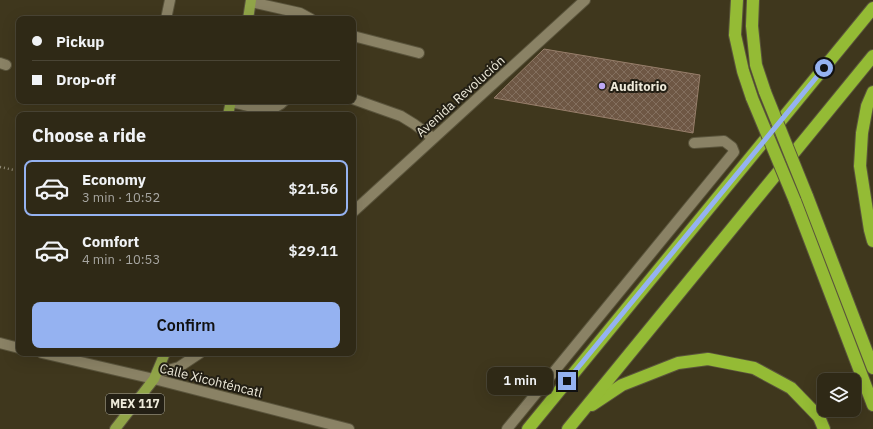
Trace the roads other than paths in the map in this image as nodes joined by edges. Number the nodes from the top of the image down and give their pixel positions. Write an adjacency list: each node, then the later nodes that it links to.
1 (170, 0): 7 (street)
2 (585, 0): 17 (street, Avenida Revolución)
3 (738, 0): 28 (highway, bridge)
4 (753, 0): 26 (highway, bridge)
5 (251, 1): 8 (main road); 9 (street)
6 (873, 8): 33 (highway)
7 (167, 16)
8 (248, 16)
9 (306, 16)
10 (356, 37): 11 (street)
11 (419, 53)
12 (873, 56): 29 (highway)
13 (873, 92): 20 (highway)
14 (356, 100): 17 (street)
15 (243, 104): 16 (street)
16 (280, 104)
17 (433, 138): 19 (street, Avenida Revolución)
18 (694, 143): 32 (street)
19 (356, 209)
20 (873, 241)
21 (0, 343): 22 (street)
22 (16, 347)
23 (57, 356): 27 (street, Calle Xicohténcatl)
24 (164, 356): 27 (main road, MEX 117)
25 (196, 356): 27 (street)
26 (873, 368)
27 (155, 376): 30 (main road, MEX 117); 31 (street, Calle Xicohténcatl)
28 (873, 405)
29 (582, 411): 34 (highway); 35 (highway)
30 (115, 429)
31 (349, 429)
32 (507, 429)
33 (528, 429)
34 (568, 429)
35 (824, 429)

